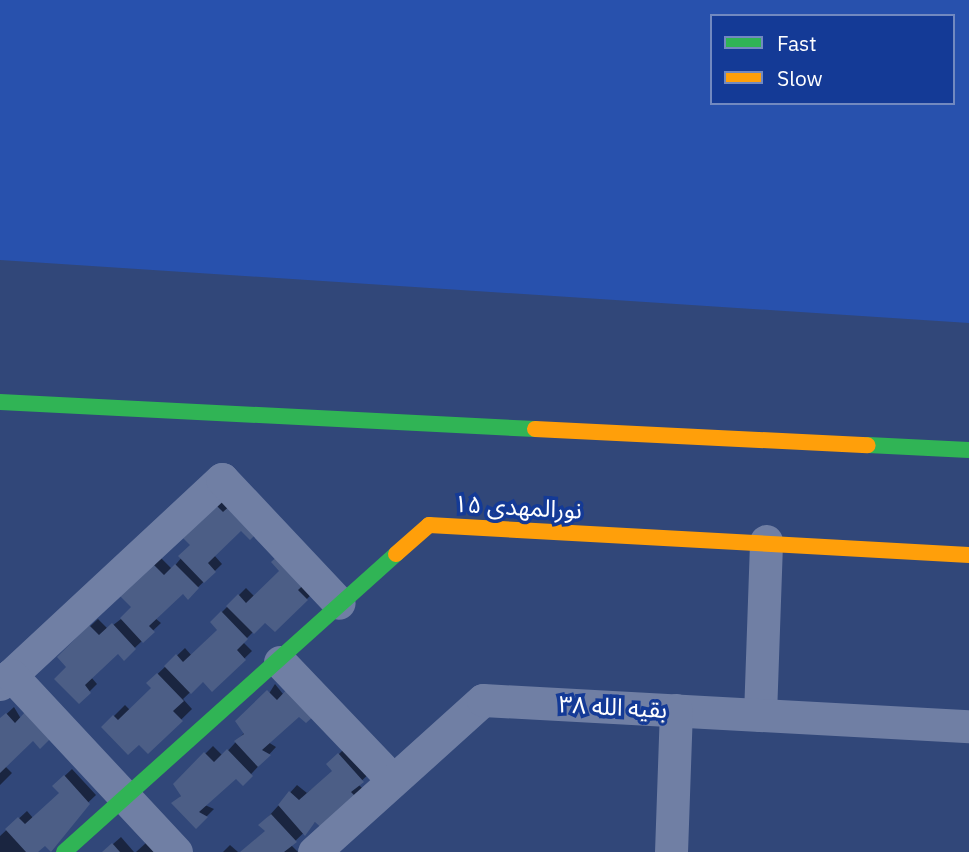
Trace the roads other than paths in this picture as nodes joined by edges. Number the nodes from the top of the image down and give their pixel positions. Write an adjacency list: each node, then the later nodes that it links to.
1 (0, 402): 2 (street)
2 (39, 404): 3 (street); 4 (street)
3 (0, 416)
4 (967, 451)
5 (766, 541): 6 (street, نورالمهدی ۱۵); 7 (street, نورالمهدی ۱۵); 11 (street)
6 (969, 555)
7 (339, 603): 8 (street, نورالمهدی ۱۵); 9 (street)
8 (280, 662): 13 (street); 14 (street, نورالمهدی ۱۵)
9 (6, 680): 14 (street)
10 (676, 710): 11 (street, بقیه الله ۳۸); 13 (street, بقیه الله ۳۸); 18 (street)
11 (760, 715): 12 (street, بقیه الله ۳۸)
12 (969, 726)
13 (392, 779): 17 (street, بقیه الله ۳۸)
14 (126, 798): 15 (street, نورالمهدی ۱۵); 16 (street)
15 (64, 852)
16 (176, 852)
17 (314, 852)
18 (671, 852)

